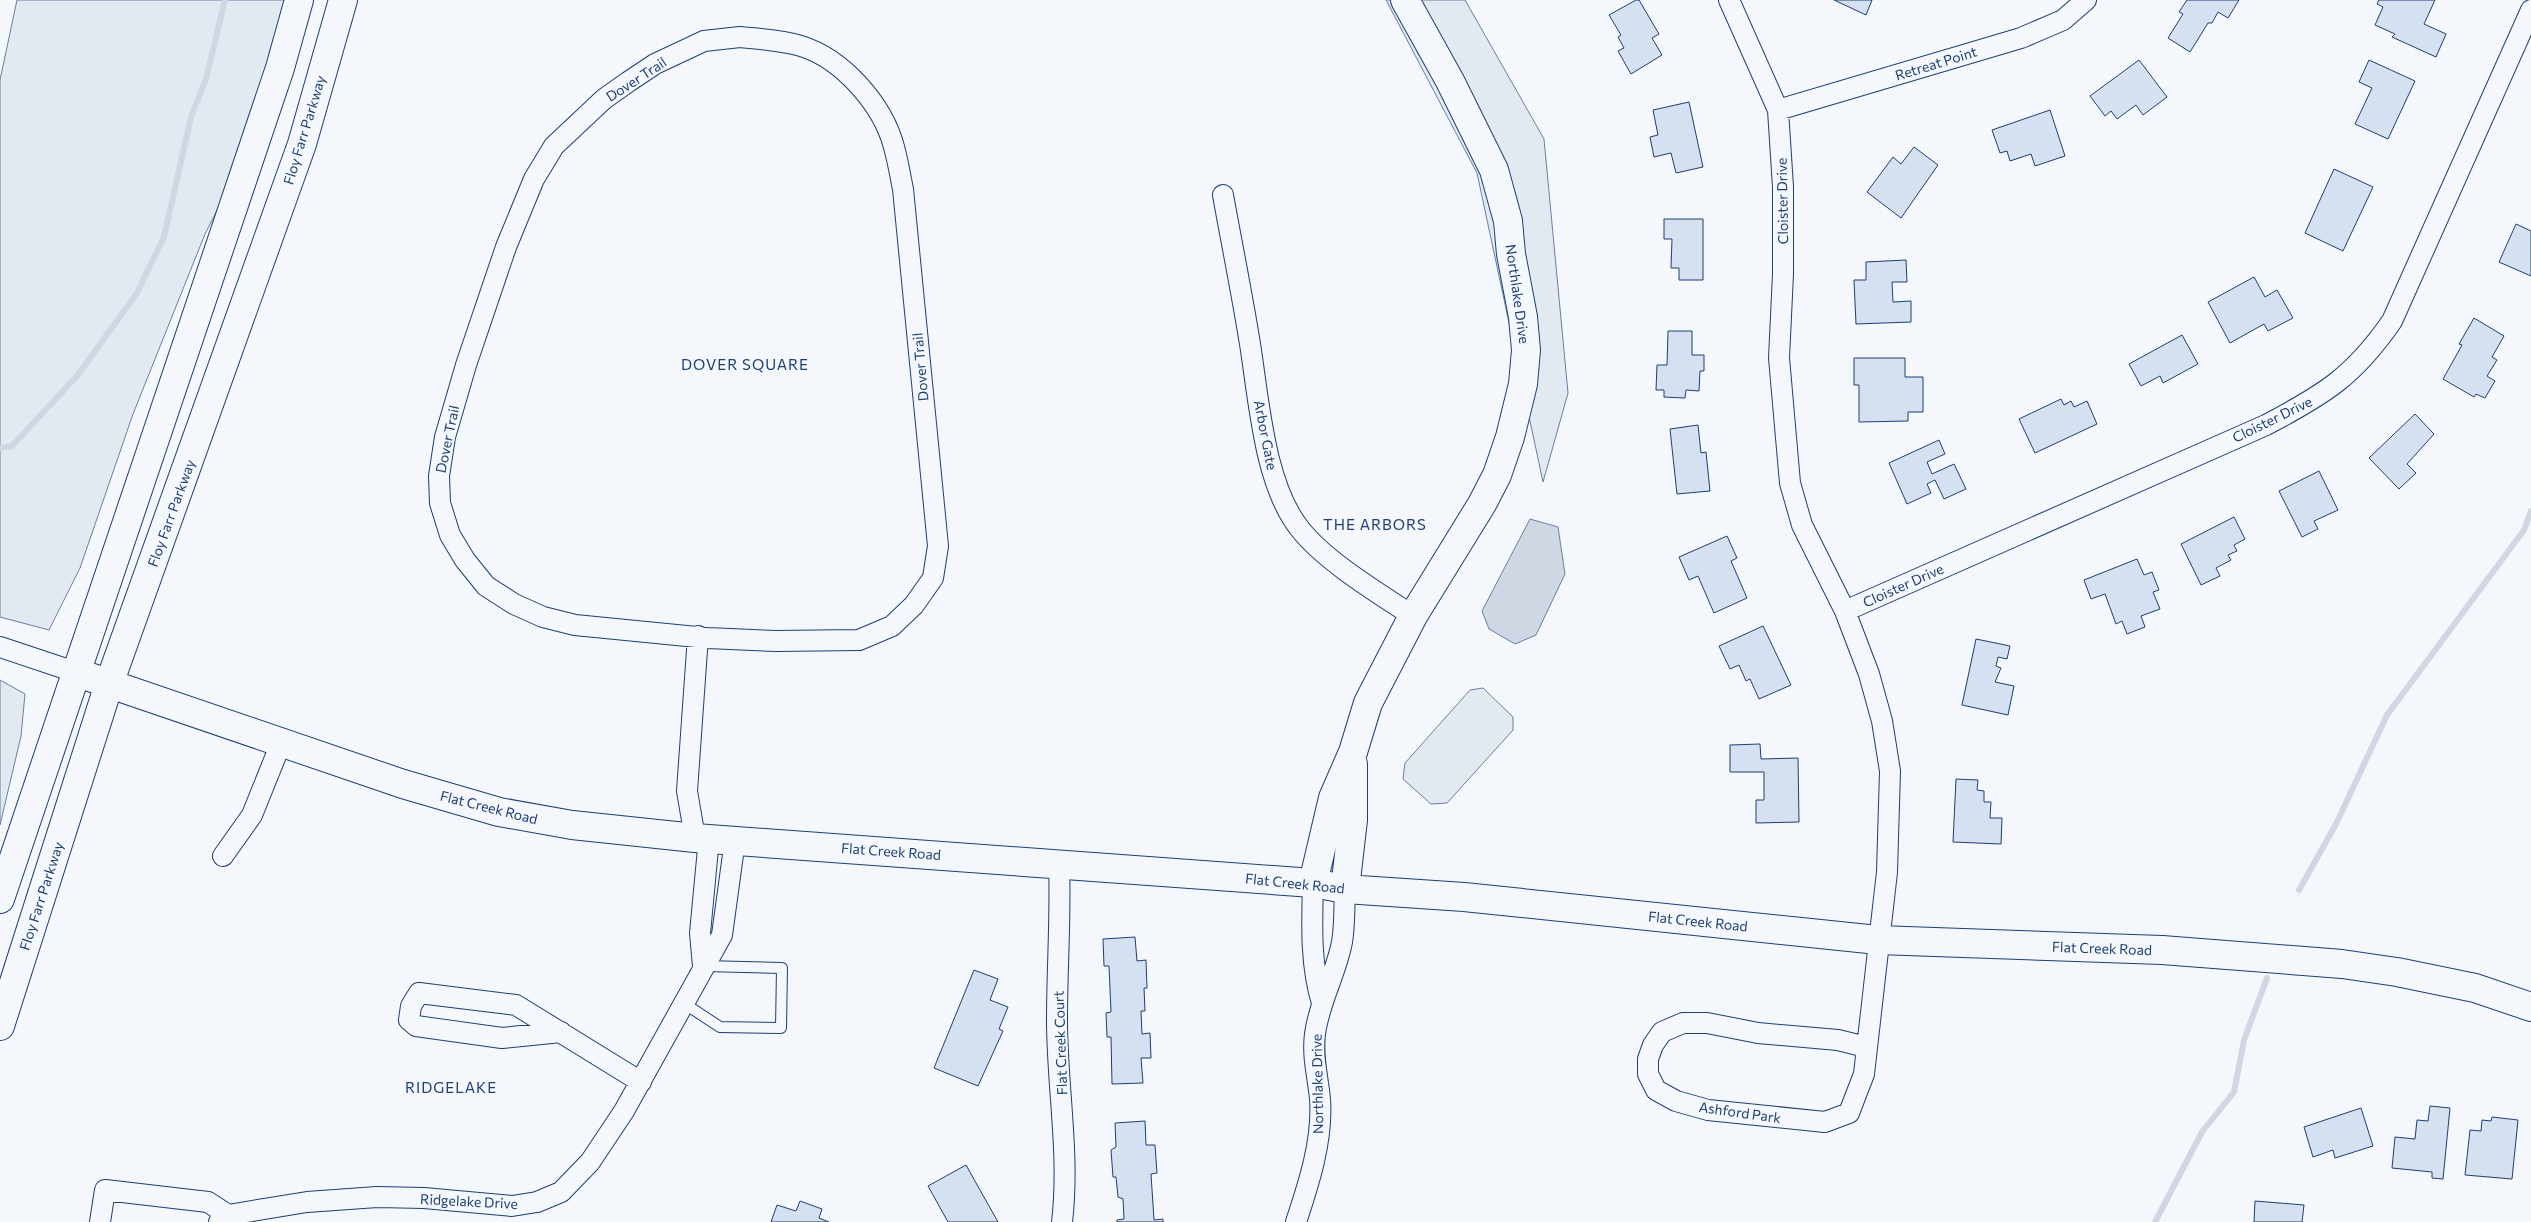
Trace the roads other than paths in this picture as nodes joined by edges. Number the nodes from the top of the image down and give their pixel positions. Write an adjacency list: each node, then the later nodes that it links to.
1 (299, 0): 13 (street)
2 (343, 0): 14 (street, Floy Farr Parkway)
3 (1405, 0): 10 (street, Northlake Drive)
4 (1729, 0): 7 (street, Cloister Drive)
5 (2086, 0): 7 (street, Retreat Point)
6 (2531, 10): 9 (street, Cloister Drive)
7 (1778, 110): 9 (street, Cloister Drive)
8 (1223, 195): 10 (street, Arbor Gate)
9 (1845, 611): 24 (street, Cloister Drive)
10 (1413, 616): 16 (street, Northlake Drive)
11 (698, 636): 11 (street, Dover Trail); 17 (street)
12 (0, 647): 13 (street)
13 (75, 672): 14 (street, Flat Creek Road); 23 (street)
14 (110, 684): 15 (street, Flat Creek Road); 29 (street, Floy Farr Parkway)
15 (282, 743): 17 (street, Flat Creek Road); 19 (street)
16 (1352, 752): 21 (street, Northlake Drive); 22 (street, Northlake Drive)
17 (702, 838): 18 (street, Flat Creek Road); 25 (street)
18 (735, 840): 20 (street, Flat Creek Road); 25 (street, Ridgelake Drive)
19 (223, 856)
20 (1059, 863): 21 (street, Flat Creek Road); 36 (street, Flat Creek Court)
21 (1313, 883): 22 (street, Flat Creek Road); 26 (street, Northlake Drive)
22 (1345, 889): 24 (street, Flat Creek Road); 26 (street, Northlake Drive)
23 (0, 899)
24 (1878, 940): 28 (street, Flat Creek Road); 31 (street, Ashford Park)
25 (703, 966): 27 (street, Ridgelake Drive); 27 (lane)
26 (1322, 1003): 34 (street, Northlake Drive)
27 (685, 1004): 32 (street, Ridgelake Drive)
28 (2531, 1007)
29 (0, 1026)
30 (561, 1032): 30 (street); 32 (street)
31 (1866, 1047): 31 (street, Ashford Park)
32 (641, 1082): 33 (street, Ridgelake Drive)
33 (223, 1219): 35 (street, Ridgelake Drive)
34 (1302, 1221)
35 (100, 1222)
36 (1062, 1222)

